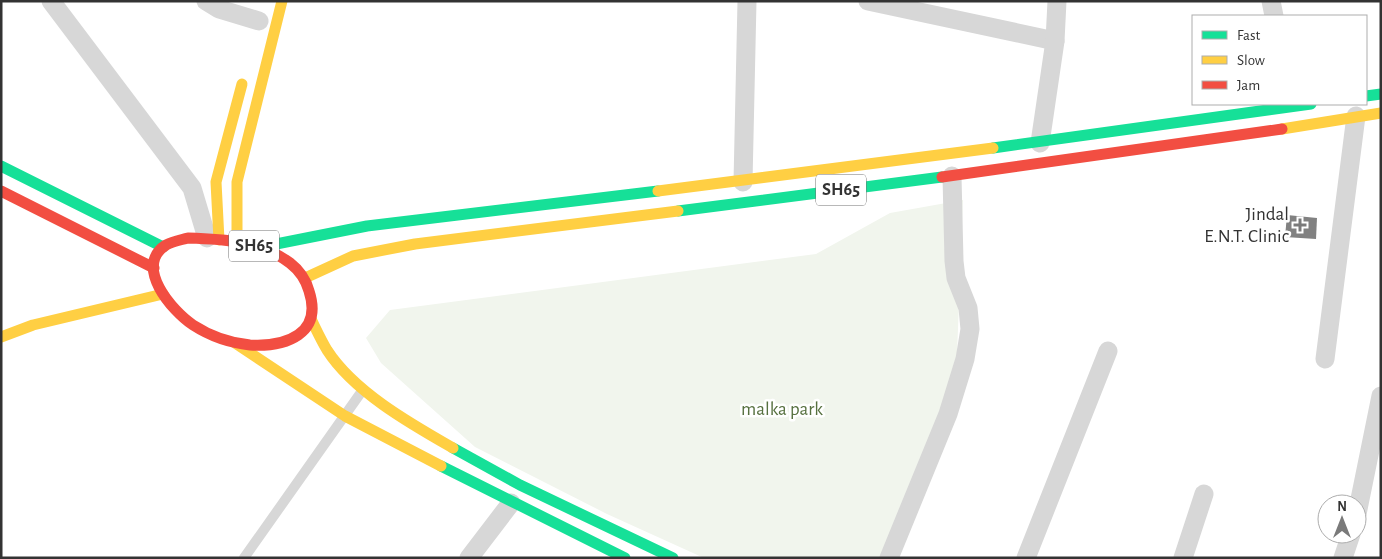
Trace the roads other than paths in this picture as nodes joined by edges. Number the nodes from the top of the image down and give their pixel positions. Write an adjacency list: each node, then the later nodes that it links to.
1 (52, 1): 22 (street)
2 (206, 1): 9 (street)
3 (282, 1): 23 (main road)
4 (747, 1): 20 (street)
5 (868, 1): 10 (street)
6 (1057, 1): 10 (street)
7 (1271, 1): 8 (street)
8 (1274, 15)
9 (259, 20)
10 (1056, 41): 17 (street)
11 (246, 68): 22 (main road)
12 (1381, 94): 13 (main road)
13 (1367, 96)
14 (1297, 105): 17 (main road, SH65)
15 (1381, 113): 16 (main road, SH65)
16 (1356, 116): 19 (main road, SH65); 33 (street)
17 (1040, 143): 20 (main road, SH65)
18 (1, 166): 24 (main road)
19 (952, 176): 27 (main road, SH65); 45 (street)
20 (743, 182): 25 (main road, SH65)
21 (1, 192): 26 (main road)
22 (213, 239): 23 (main road, SH65); 24 (main road, SH65)
23 (237, 241): 25 (main road, SH65)
24 (163, 247): 26 (main road)
25 (261, 247): 27 (main road, SH65)
26 (152, 274): 28 (main road)
27 (305, 278): 29 (main road)
28 (163, 294): 30 (main road); 31 (main road)
29 (311, 319): 31 (main road); 34 (main road)
30 (1, 337)
31 (235, 343): 36 (main road)
32 (1108, 351): 46 (street)
33 (1325, 359)
34 (363, 390): 36 (lane); 44 (main road)
35 (1381, 396): 38 (street)
36 (345, 416): 39 (main road); 41 (lane)
37 (1204, 494): 47 (street)
38 (1361, 494)
39 (511, 503): 42 (street); 43 (main road)
40 (1348, 544): 48 (street)
41 (244, 558)
42 (469, 558)
43 (625, 558)
44 (673, 558)
45 (889, 558)
46 (1026, 558)
47 (1183, 558)
48 (1343, 558)

